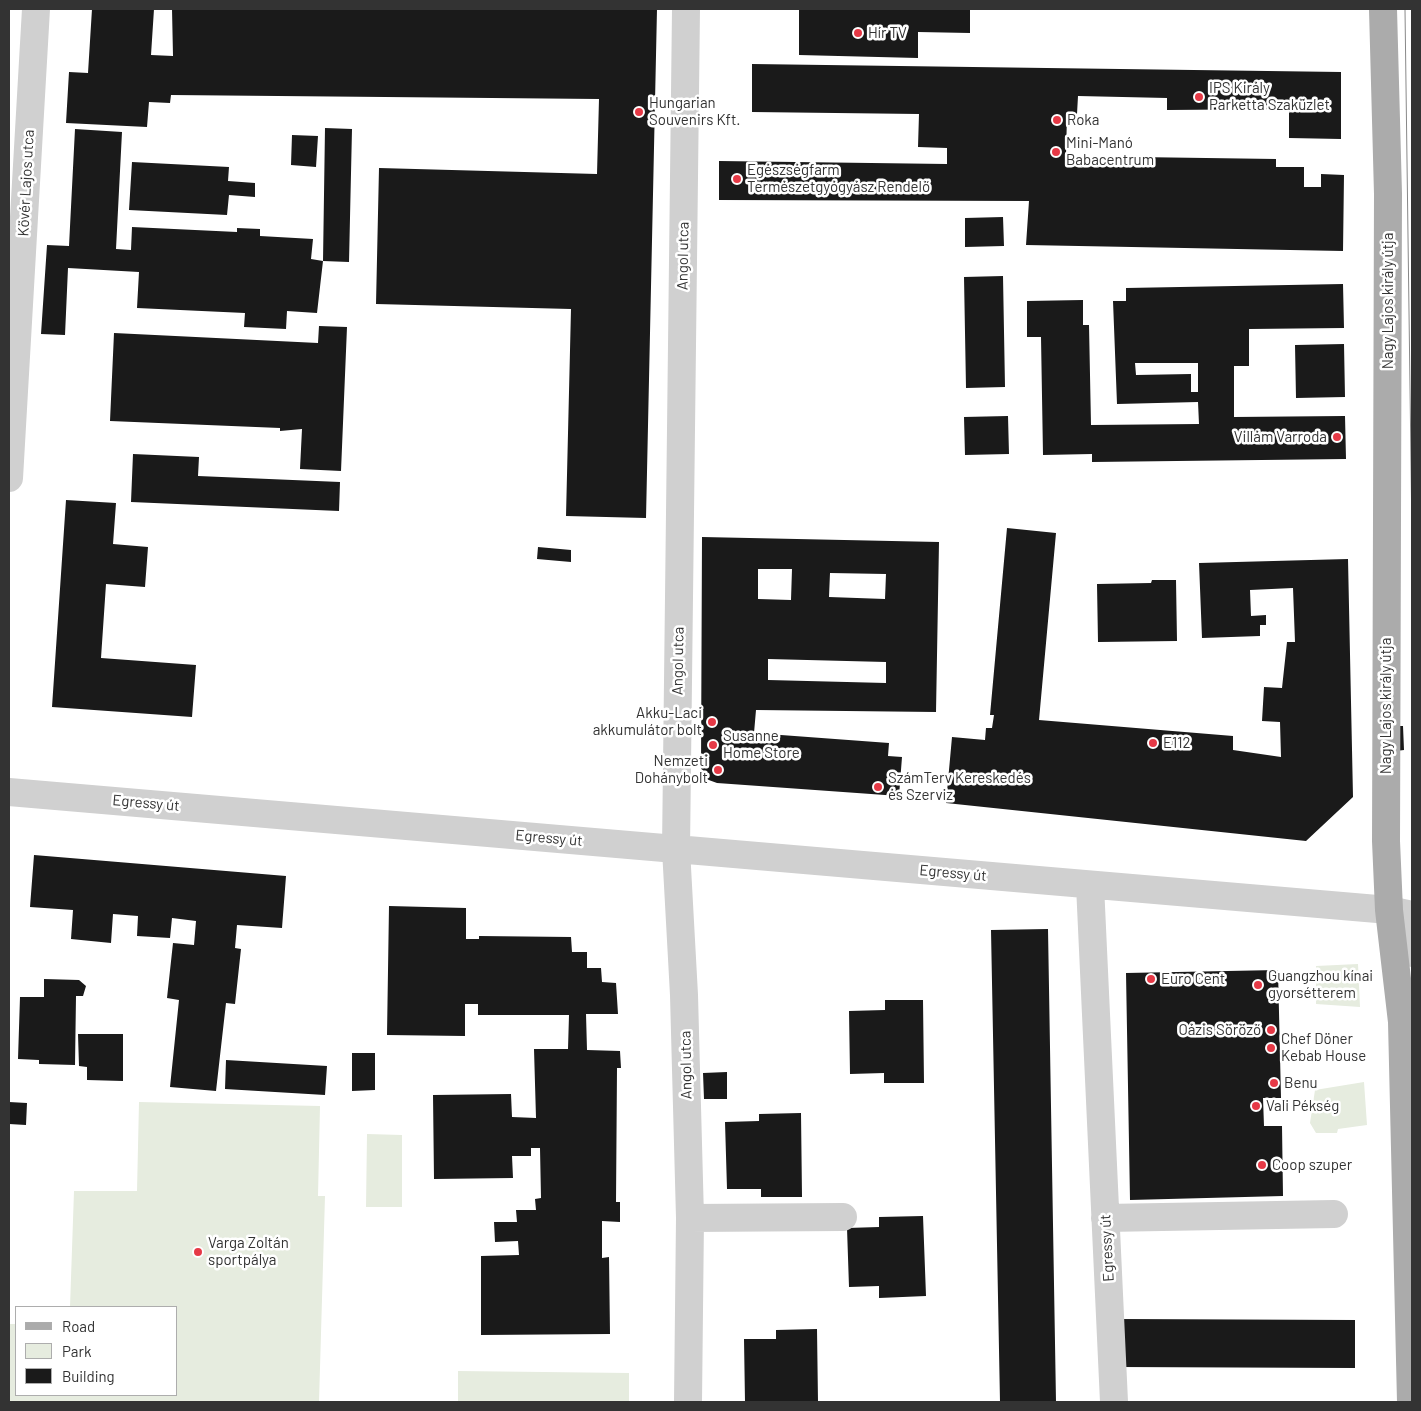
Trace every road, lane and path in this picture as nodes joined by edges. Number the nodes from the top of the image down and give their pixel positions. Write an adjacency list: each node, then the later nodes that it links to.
1 (36, 9): 4 (street, Kövér Lajos utca)
2 (686, 9): 6 (street, Angol utca)
3 (1383, 9): 8 (main road, Nagy Lajos király útja)
4 (9, 478)
5 (9, 792): 6 (street, Egressy út)
6 (676, 849): 7 (street, Egressy út); 12 (street, Angol utca)
7 (1090, 885): 8 (street, Egressy út); 13 (street, Egressy út)
8 (1401, 913): 9 (street); 16 (main road, Nagy Lajos király útja)
9 (1412, 953)
10 (1334, 1214): 13 (street)
11 (843, 1216): 12 (street)
12 (690, 1218): 14 (street, Angol utca)
13 (1105, 1218): 15 (street, Egressy út)
14 (688, 1402)
15 (1114, 1402)
16 (1411, 1402)

